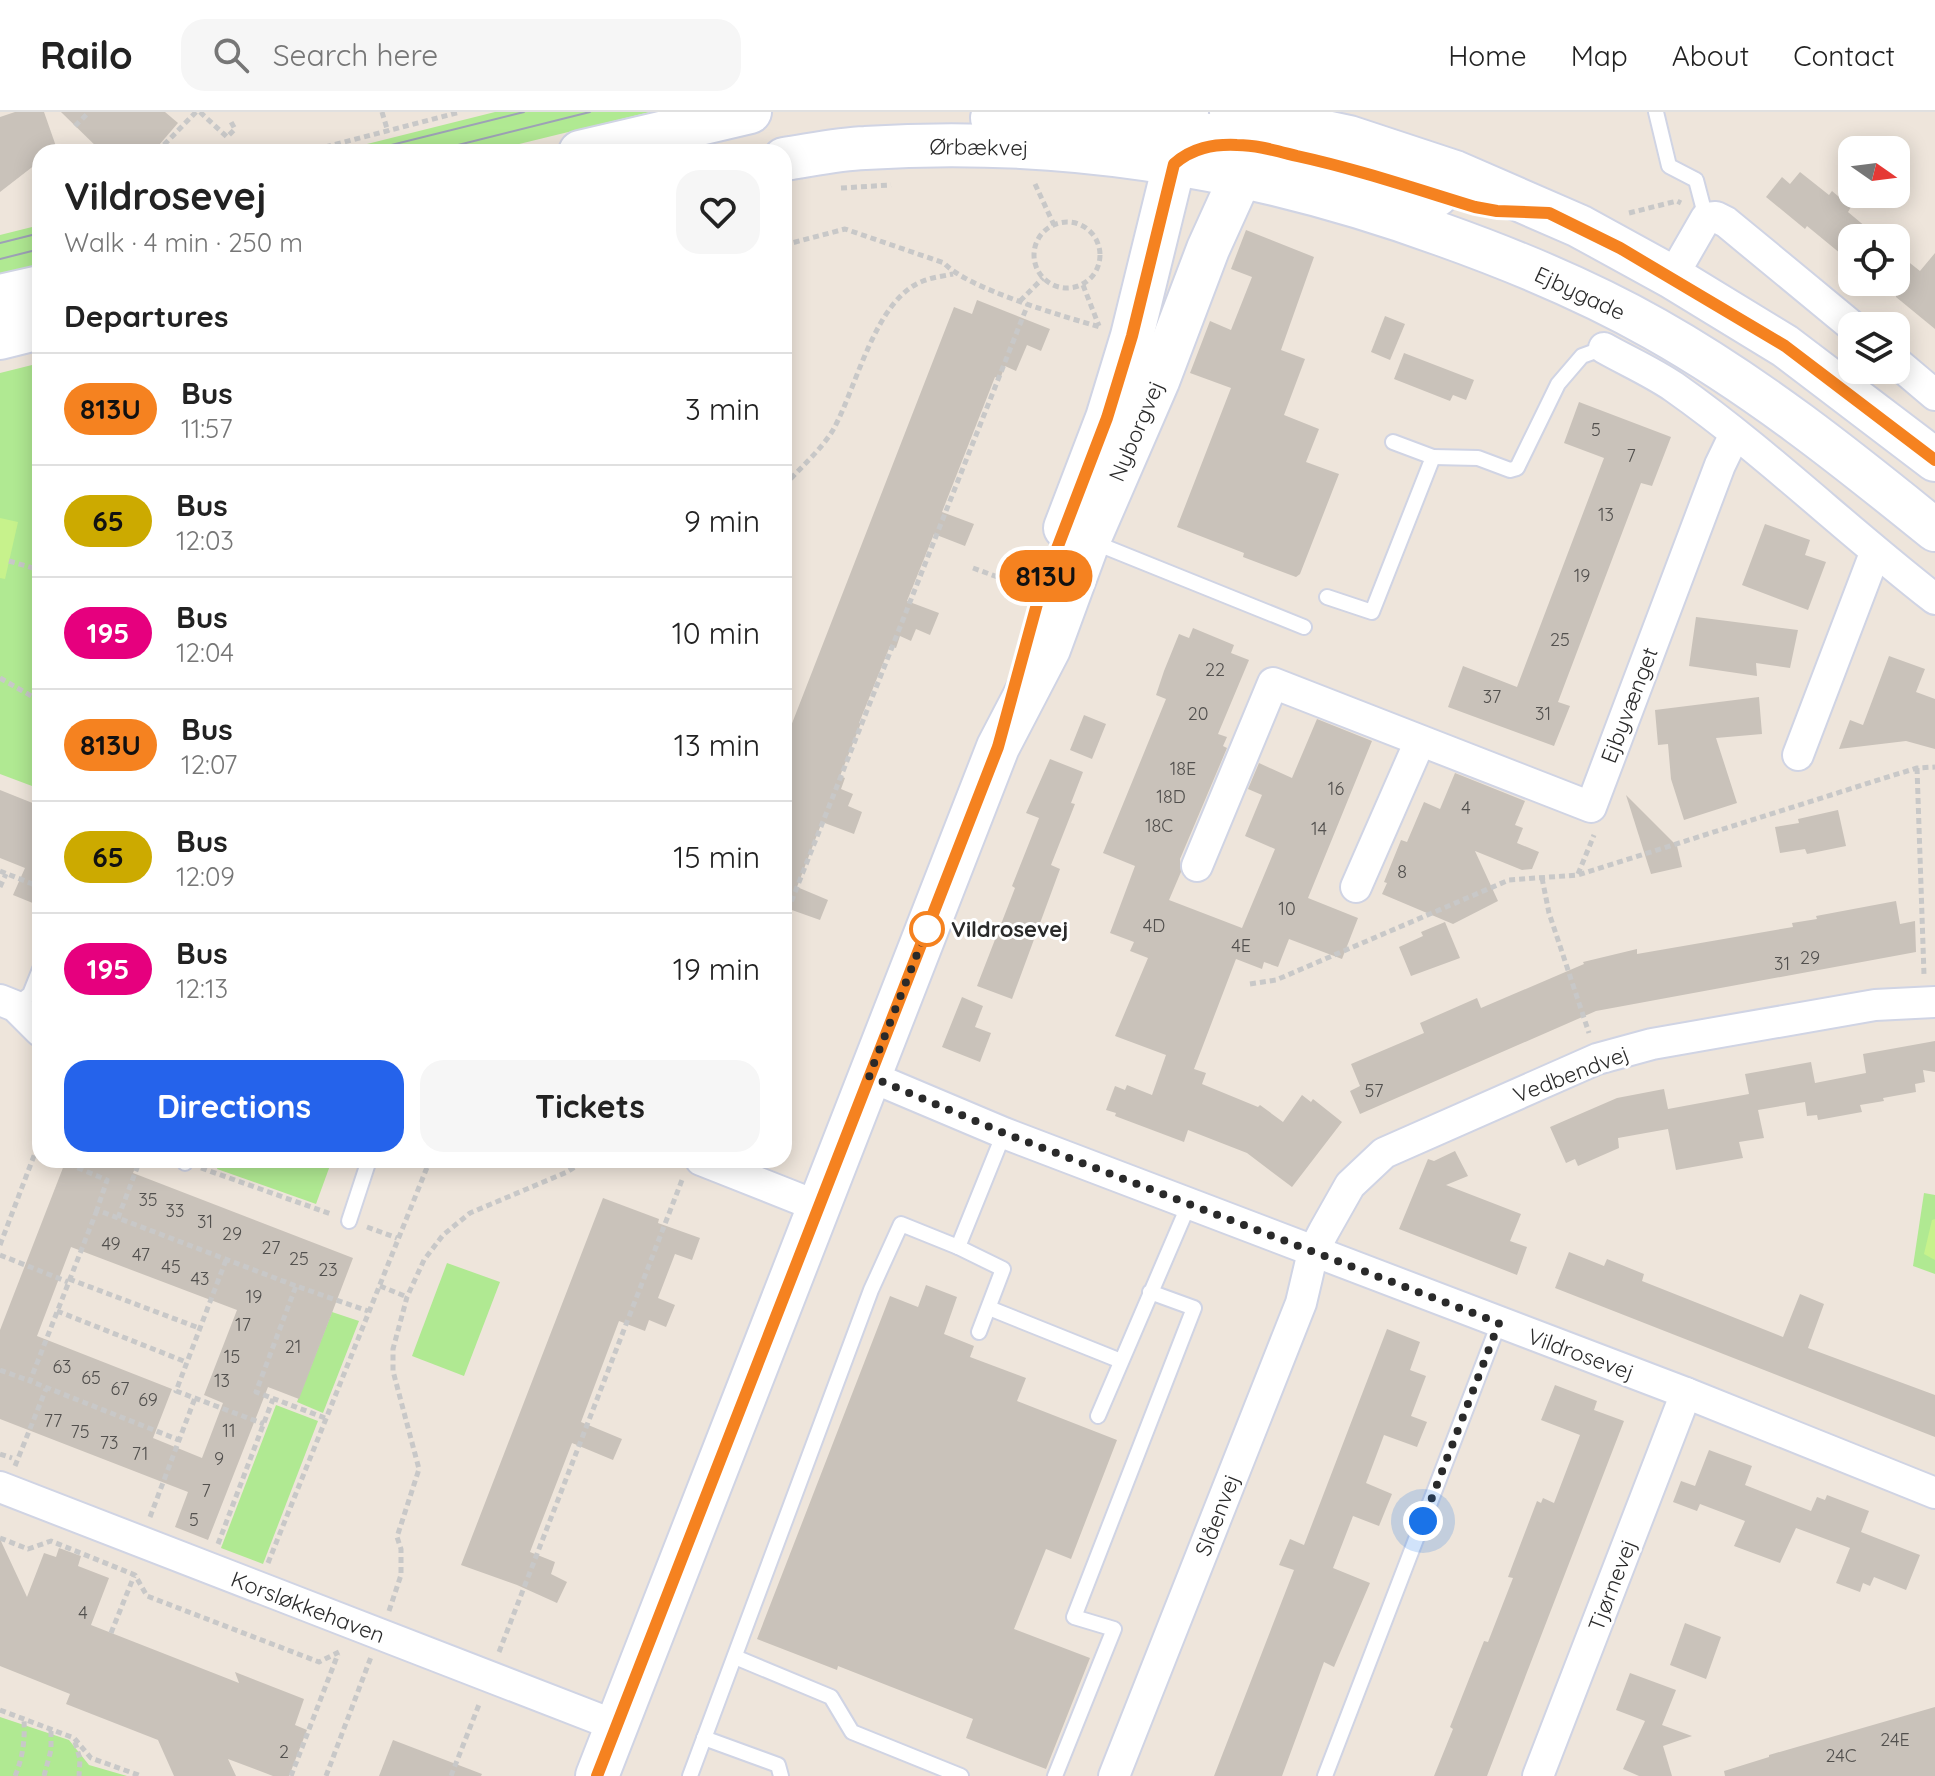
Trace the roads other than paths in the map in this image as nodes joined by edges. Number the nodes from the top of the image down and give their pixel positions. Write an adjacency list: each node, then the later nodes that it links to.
1 (750, 112): 5 (main road)
2 (1357, 112): 9 (main road)
3 (1656, 112): 8 (lane)
4 (1216, 135): 6 (main road); 7 (main road, Ørbækvej); 9 (main road); 23 (main road, Ejbygade); 24 (main road, Nyborgvej); 30 (main road, Nyborgvej)
5 (614, 144)
6 (792, 147)
7 (792, 158)
8 (1706, 218): 10 (street); 13 (street)
9 (1564, 219): 10 (main road)
10 (1672, 277): 22 (main road)
11 (32, 289): 12 (main road)
12 (0, 296)
13 (1838, 314)
14 (32, 330): 15 (main road)
15 (0, 338)
16 (1604, 348): 19 (street, Ejbygade); 21 (lane)
17 (1910, 374): 18 (street)
18 (1935, 395)
19 (1735, 434): 25 (street, Ejbygade); 29 (street, Ejbyvænget)
20 (1393, 442): 21 (lane)
21 (1433, 457): 26 (lane)
22 (1935, 460)
23 (1935, 530)
24 (1089, 540): 28 (lane); 30 (main road, Nyborgvej)
25 (1875, 553): 27 (street, Ejbygade); 31 (street)
26 (1327, 597)
27 (1935, 599)
28 (1304, 627)
29 (1420, 741): 32 (street); 33 (street)
30 (998, 747): 38 (main road, Nyborgvej)
31 (1798, 755)
32 (1197, 866)
33 (1356, 887)
34 (32, 989): 36 (lane)
35 (1930, 1002): 46 (street, Vedbendvej)
36 (7, 1003): 37 (street)
37 (32, 1024)
38 (869, 1076): 39 (street, Vildrosevej); 43 (main road, Nyborgvej)
39 (1004, 1133): 42 (street, Vildrosevej); 45 (lane)
40 (366, 1168): 44 (lane)
41 (695, 1168): 43 (street)
42 (1189, 1204): 46 (street, Vildrosevej); 47 (lane)
43 (817, 1206): 57 (main road, Nyborgvej)
44 (349, 1221)
45 (958, 1247): 48 (lane); 56 (lane)
46 (1313, 1252): 49 (street, Vildrosevej); 64 (street, Slåenvej)
47 (1150, 1292): 51 (lane); 63 (lane)
48 (989, 1308): 50 (lane); 51 (lane)
49 (1499, 1323): 52 (street, Vildrosevej); 65 (lane)
50 (979, 1332)
51 (1121, 1361): 53 (lane)
52 (1686, 1393): 55 (street, Vildrosevej); 66 (street, Tjørnevej)
53 (1098, 1416)
54 (3, 1489): 57 (street, Korsløkkehaven)
55 (1935, 1493)
56 (735, 1657): 58 (lane); 62 (lane)
57 (617, 1726): 59 (main road, Nyborgvej)
58 (704, 1738): 60 (lane); 61 (lane)
59 (597, 1776)
60 (690, 1776)
61 (781, 1776)
62 (961, 1776)
63 (1055, 1776)
64 (1114, 1776)
65 (1325, 1776)
66 (1538, 1776)

